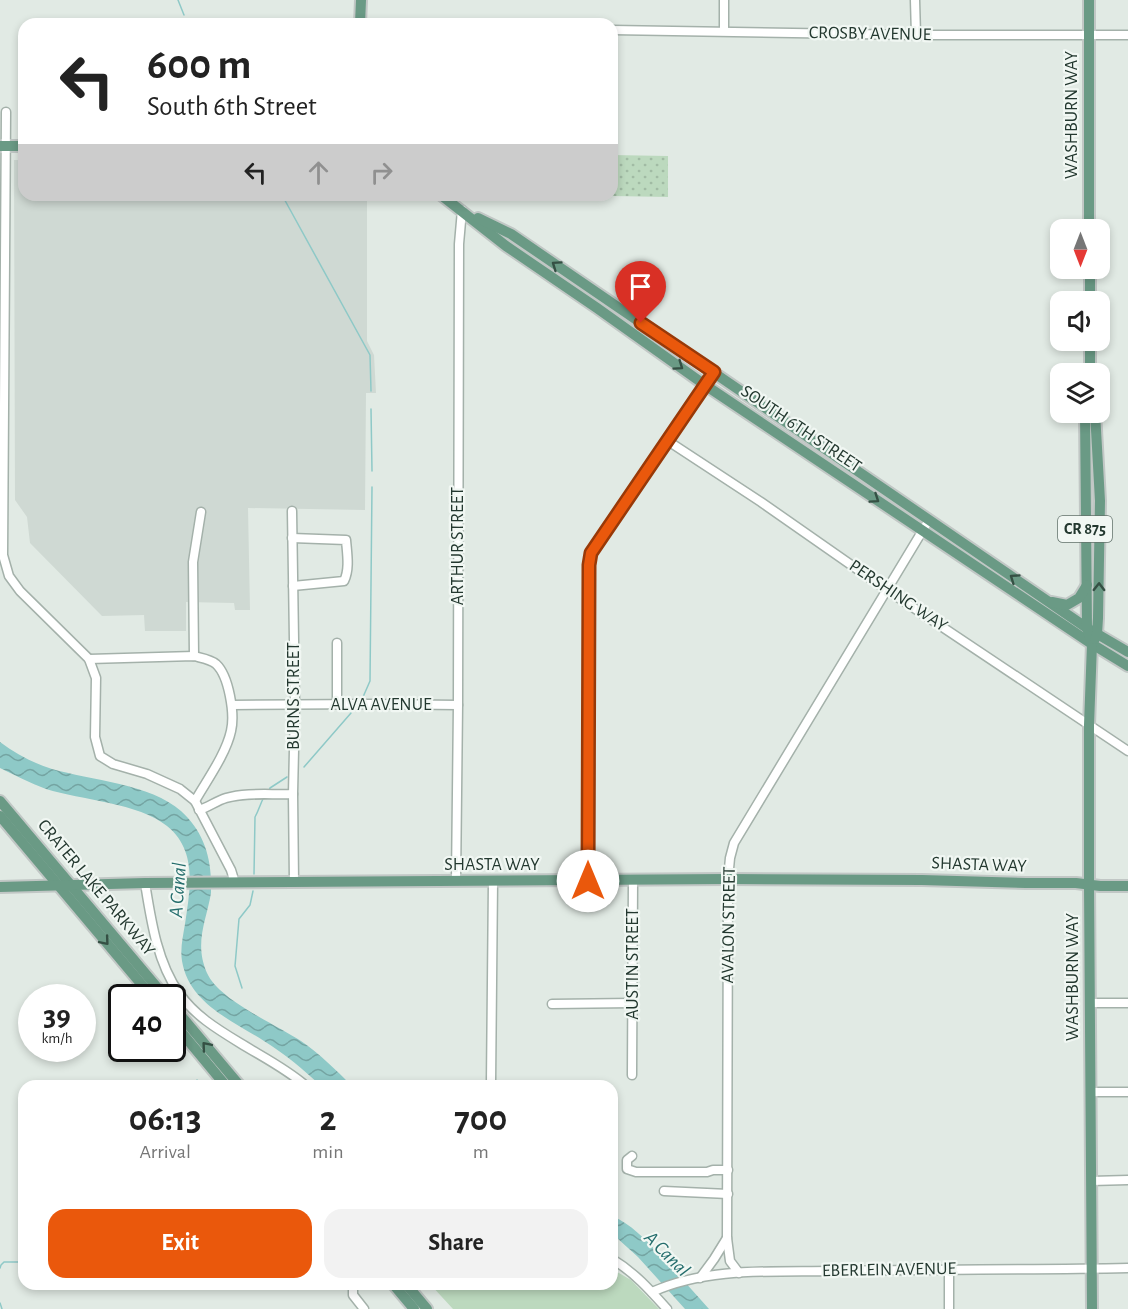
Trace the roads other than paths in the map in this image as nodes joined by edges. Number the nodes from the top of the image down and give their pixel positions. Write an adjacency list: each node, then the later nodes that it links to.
1 (361, 0): 5 (main road)
2 (724, 0): 7 (street)
3 (915, 0): 8 (street)
4 (1089, 0): 9 (main road, WASHBURN WAY)
5 (360, 18)
6 (618, 30): 7 (street, CROSBY AVENUE)
7 (724, 31): 8 (street, CROSBY AVENUE)
8 (916, 35): 9 (street, CROSBY AVENUE)
9 (1089, 35): 10 (street, CROSBY AVENUE); 15 (main road, WASHBURN WAY)
10 (1128, 35)
11 (6, 112): 12 (street)
12 (3, 146): 16 (street)
13 (449, 201): 14 (main road, SOUTH 6TH STREET)
14 (462, 210): 17 (main road, SOUTH 6TH STREET, one-way to 14); 18 (main road, SOUTH 6TH STREET, one-way to 18); 46 (street, ARTHUR STREET)
15 (1089, 219)
16 (3, 264): 41 (street)
17 (714, 372): 18 (street); 28 (main road, SOUTH 6TH STREET)
18 (705, 385): 22 (street); 30 (main road, SOUTH 6TH STREET, one-way to 30)
19 (1085, 423): 24 (main road, WASHBURN WAY / CR 875)
20 (1086, 423): 23 (main road)
21 (1096, 423): 23 (main road, WASHBURN WAY / CR 875)
22 (668, 441): 35 (street, PERSHING WAY); 58 (street)
23 (1098, 459): 29 (main road, WASHBURN WAY / CR 875)
24 (1085, 464): 25 (main road, WASHBURN WAY / CR 875); 29 (main road)
25 (1085, 495): 32 (main road); 33 (main road, WASHBURN WAY / CR 875)
26 (292, 511): 31 (street, BURNS STREET)
27 (201, 512): 40 (street)
28 (929, 520): 30 (street, AVALON STREET); 36 (main road, SOUTH 6TH STREET, one-way to 28)
29 (1100, 526): 32 (main road, WASHBURN WAY / CR 875)
30 (923, 531): 35 (street, AVALON STREET); 37 (main road, SOUTH 6TH STREET)
31 (292, 538): 34 (street, BURNS STREET); 34 (street)
32 (1099, 557): 37 (main road, WASHBURN WAY / CR 875, one-way to 32)
33 (1087, 585): 36 (main road); 37 (main road, WASHBURN WAY / CR 875)
34 (293, 586): 45 (street, BURNS STREET)
35 (887, 590): 47 (street, PERSHING WAY); 54 (street, AVALON STREET)
36 (1045, 600): 37 (main road, SOUTH 6TH STREET)
37 (1092, 635): 39 (main road, SOUTH 6TH STREET); 42 (main road, SOUTH 6TH STREET); 47 (main road, WASHBURN WAY)
38 (337, 643): 43 (street)
39 (1128, 652)
40 (194, 656): 41 (street); 44 (street)
41 (88, 659): 51 (street)
42 (1128, 666)
43 (337, 704): 45 (street, ALVA AVENUE); 46 (street, ALVA AVENUE)
44 (232, 705): 45 (street, ALVA AVENUE); 51 (street)
45 (295, 705): 49 (street, BURNS STREET)
46 (458, 705): 56 (street, ARTHUR STREET)
47 (1089, 725): 48 (street, PERSHING WAY); 63 (main road, WASHBURN WAY)
48 (1128, 751)
49 (293, 794): 52 (street); 59 (street, BURNS STREET)
50 (0, 801): 62 (main road, CRATER LAKE PARKWAY)
51 (195, 801): 52 (street)
52 (199, 810): 61 (street)
53 (0, 816): 64 (main road, CRATER LAKE PARKWAY)
54 (728, 879): 55 (main road, SHASTA WAY); 63 (main road, SHASTA WAY); 83 (street, AVALON STREET)
55 (633, 880): 58 (main road, SHASTA WAY); 69 (street, AUSTIN STREET)
56 (456, 881): 57 (main road, SHASTA WAY); 59 (main road, SHASTA WAY)
57 (493, 881): 58 (main road, SHASTA WAY); 79 (street)
58 (588, 881)
59 (294, 882): 61 (main road, SHASTA WAY)
60 (145, 883): 61 (main road, SHASTA WAY); 62 (main road, SHASTA WAY); 78 (street)
61 (235, 883)
62 (71, 885): 64 (main road, SHASTA WAY); 68 (main road, CRATER LAKE PARKWAY)
63 (1089, 885): 65 (main road, SHASTA WAY); 72 (main road, WASHBURN WAY)
64 (59, 886): 66 (main road, SHASTA WAY); 67 (main road, CRATER LAKE PARKWAY, one-way to 67)
65 (1128, 886)
66 (0, 887)
67 (141, 984)
68 (154, 984)
69 (633, 1003): 71 (street); 75 (street, AUSTIN STREET)
70 (1128, 1003): 72 (street)
71 (552, 1004)
72 (1089, 1004): 80 (main road, WASHBURN WAY)
73 (186, 1022): 77 (main road, one-way to 73)
74 (186, 1038): 76 (main road)
75 (632, 1075)
76 (221, 1080)
77 (235, 1080)
78 (297, 1080)
79 (491, 1080)
80 (1090, 1092): 81 (street); 85 (main road, WASHBURN WAY)
81 (1128, 1092)
82 (632, 1156): 83 (street)
83 (728, 1170): 87 (street, AVALON STREET)
84 (1128, 1180): 85 (street)
85 (1091, 1181): 91 (main road, WASHBURN WAY)
86 (664, 1191): 87 (street)
87 (728, 1194): 88 (street, AVALON STREET)
88 (728, 1238): 93 (street, AVALON STREET); 94 (street)
89 (618, 1264): 98 (street)
90 (949, 1269): 91 (street, EBERLEIN AVENUE); 93 (street, EBERLEIN AVENUE); 103 (street)
91 (1092, 1269): 92 (street, EBERLEIN AVENUE); 104 (main road, WASHBURN WAY)
92 (1128, 1269)
93 (739, 1273): 94 (street, EBERLEIN AVENUE)
94 (700, 1278): 98 (street, EBERLEIN AVENUE)
95 (352, 1290): 99 (street)
96 (398, 1290): 100 (main road)
97 (411, 1290): 101 (main road)
98 (652, 1292): 102 (street)
99 (364, 1309)
100 (414, 1309)
101 (427, 1309)
102 (667, 1309)
103 (949, 1309)
104 (1092, 1309)

